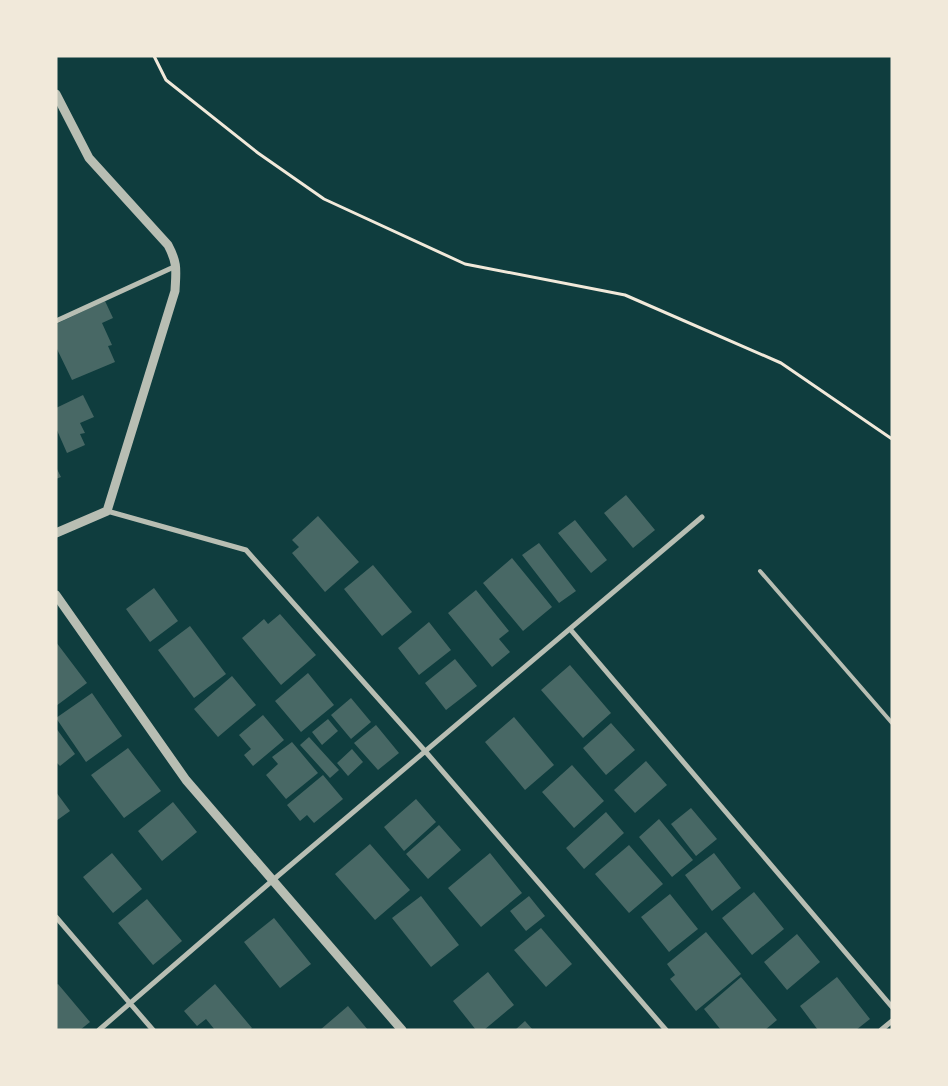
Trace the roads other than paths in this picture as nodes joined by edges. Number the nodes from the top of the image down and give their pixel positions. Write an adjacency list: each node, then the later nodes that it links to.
1 (56, 94): 2 (street)
2 (177, 266): 3 (street); 4 (street)
3 (56, 321)
4 (107, 511): 6 (street); 11 (street)
5 (702, 517): 9 (street)
6 (56, 533)
7 (760, 571): 10 (lane)
8 (56, 595): 12 (street)
9 (570, 629): 11 (street); 15 (street)
10 (892, 723)
11 (425, 751): 12 (street); 20 (street)
12 (273, 880): 14 (street); 19 (street)
13 (56, 917): 14 (street)
14 (130, 1003): 17 (street); 18 (street)
15 (892, 1007)
16 (892, 1021): 21 (street)
17 (99, 1030)
18 (153, 1030)
19 (402, 1030)
20 (666, 1030)
21 (881, 1030)

